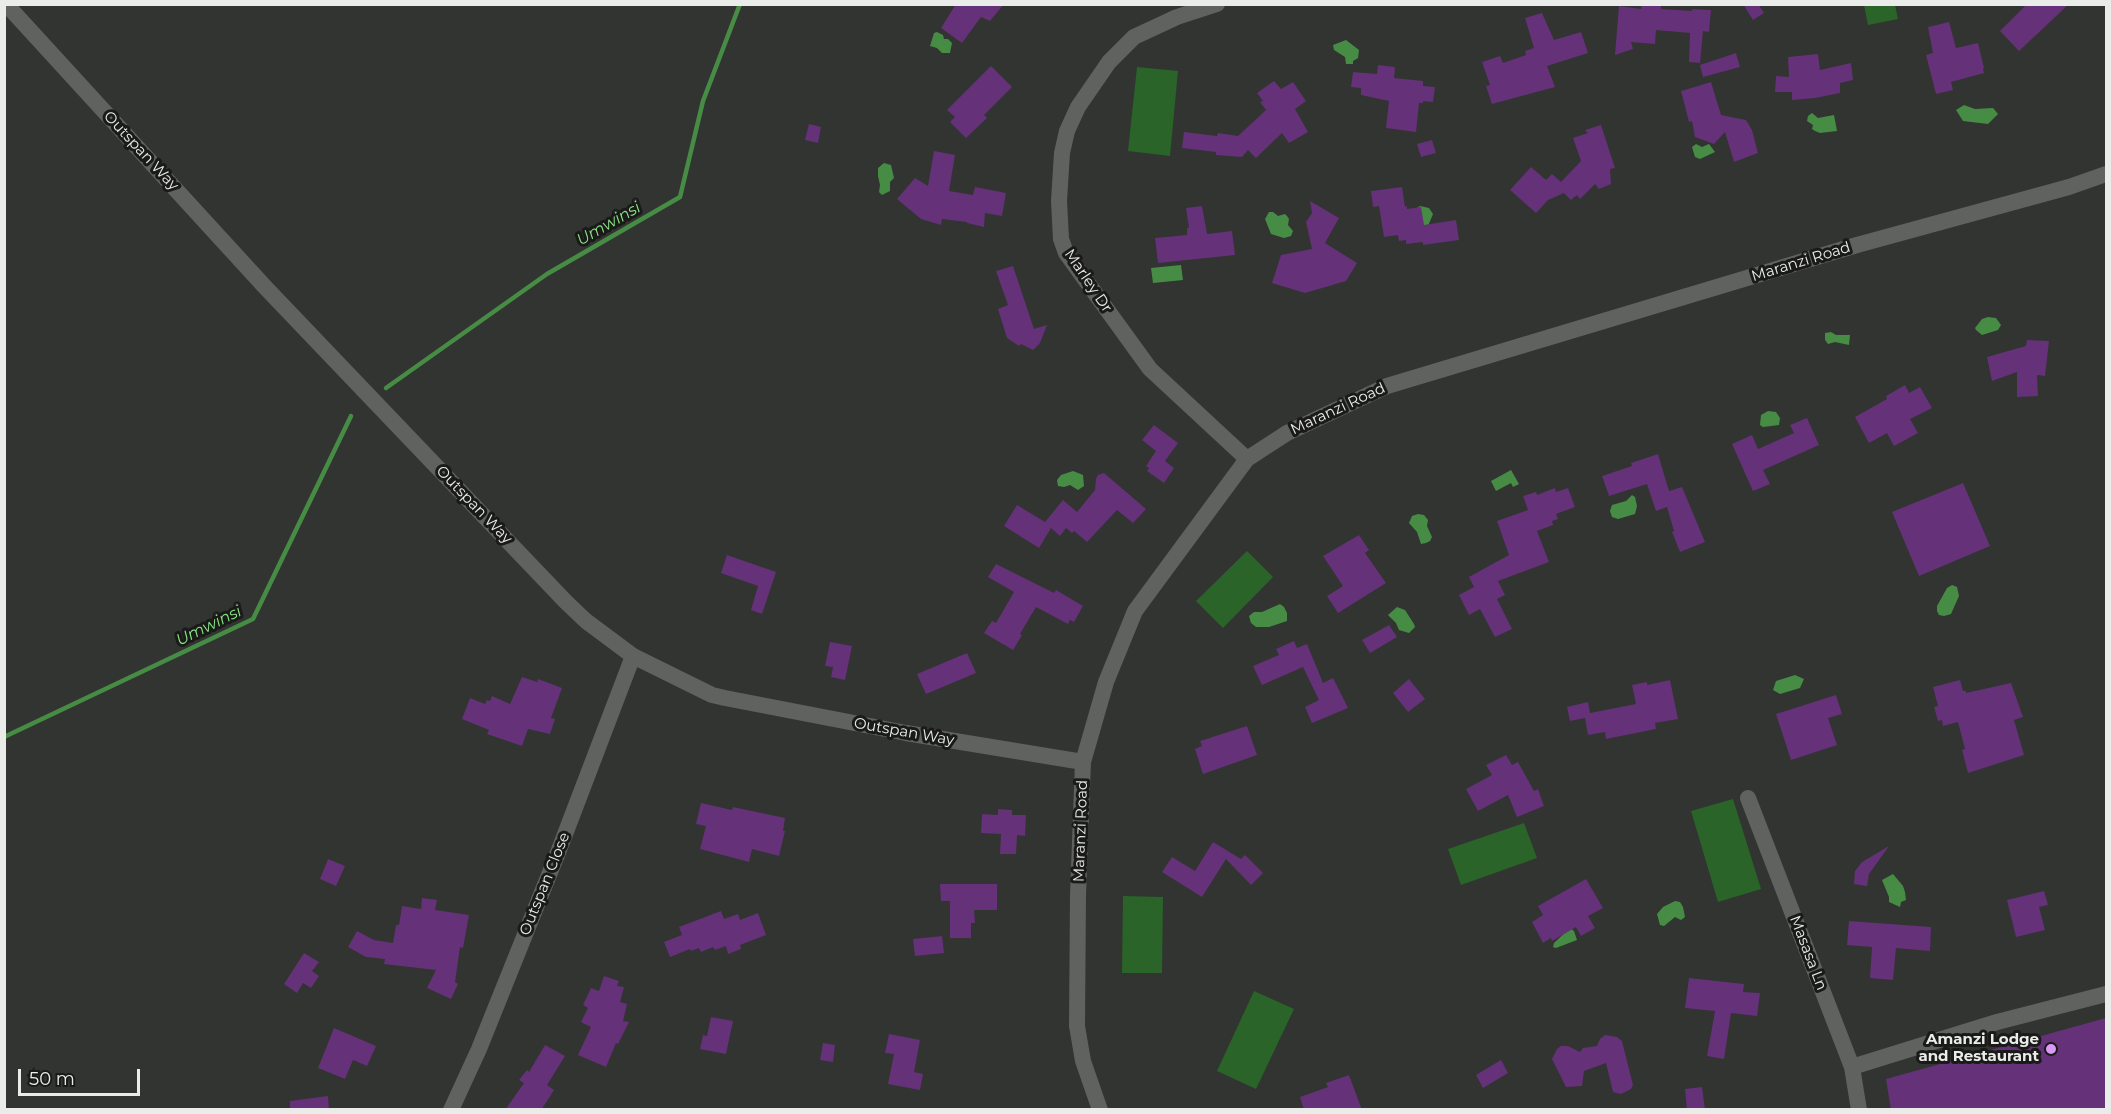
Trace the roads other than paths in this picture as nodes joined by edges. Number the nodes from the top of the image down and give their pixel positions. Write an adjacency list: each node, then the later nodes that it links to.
1 (6, 4): 5 (street, Outspan Way)
2 (1217, 4): 4 (street, Marley Dr)
3 (2106, 174): 4 (street, Maranzi Road)
4 (1247, 459): 6 (street, Maranzi Road)
5 (633, 656): 6 (street, Outspan Way); 10 (street, Outspan Close)
6 (1083, 762): 11 (street, Maranzi Road)
7 (1748, 798): 9 (street, Masasa Ln)
8 (2106, 994): 9 (street)
9 (1852, 1067): 12 (street, Masasa Ln)
10 (451, 1110)
11 (1100, 1110)
12 (1859, 1110)

